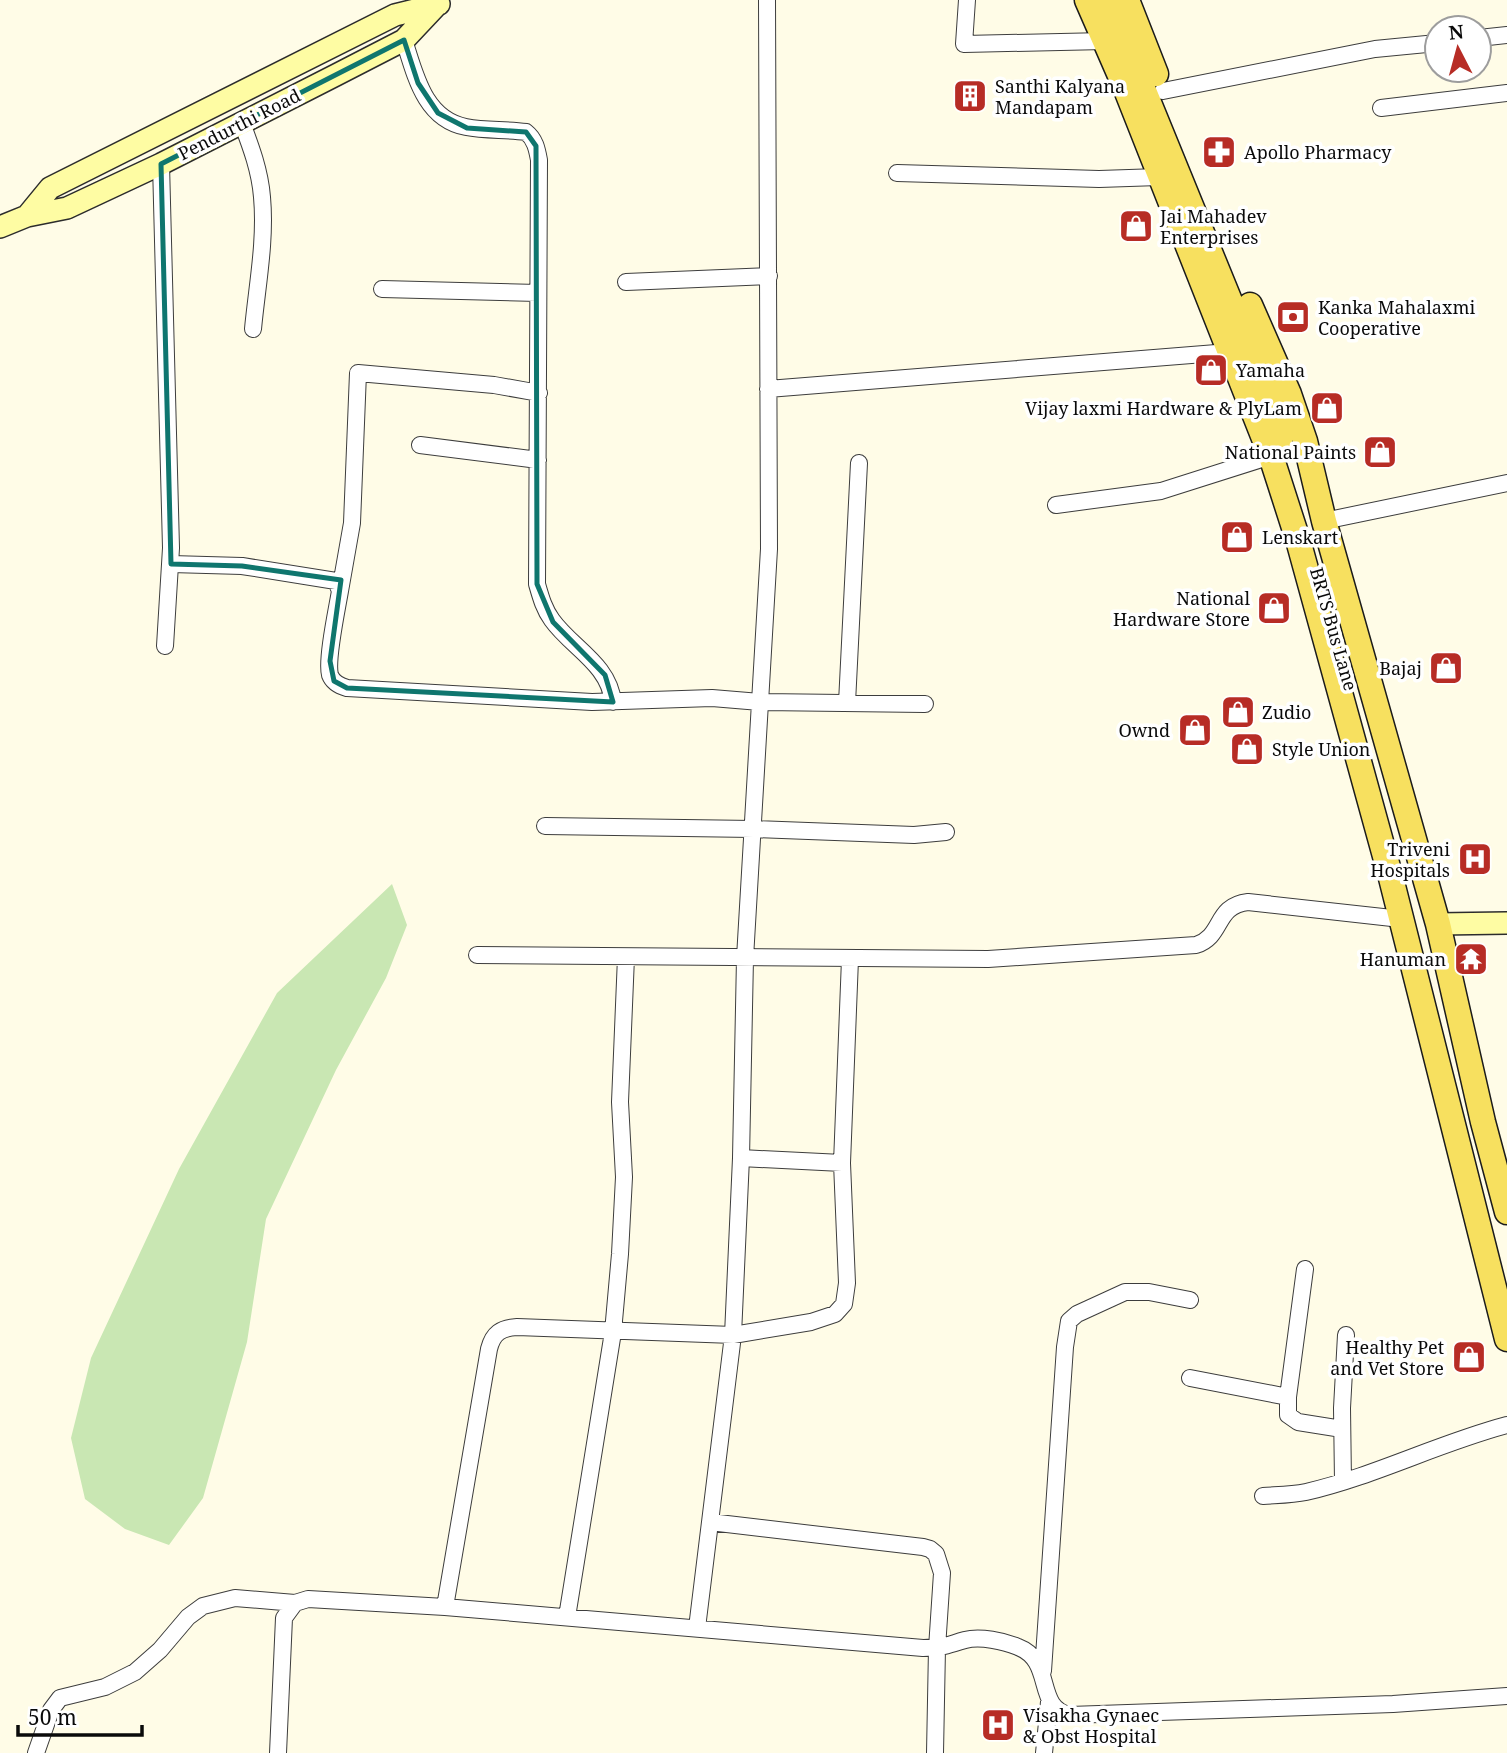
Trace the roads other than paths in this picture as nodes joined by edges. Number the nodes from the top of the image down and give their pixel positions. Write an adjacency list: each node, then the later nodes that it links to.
1 (767, 0): 19 (street)
2 (967, 0): 8 (street)
3 (1087, 0): 8 (main road)
4 (1107, 0): 44 (main road, BRTS Bus Lane)
5 (1127, 0): 10 (main road)
6 (442, 3): 7 (main road, Pendurthi Road); 17 (main road, Pendurthi Road)
7 (404, 40): 13 (main road, Pendurthi Road); 22 (street)
8 (1105, 41): 16 (main road)
9 (1423, 44): 10 (street)
10 (1163, 91): 33 (main road)
11 (1507, 93): 12 (street)
12 (1381, 108)
13 (242, 123): 14 (main road, Pendurthi Road); 23 (street)
14 (161, 164): 17 (main road, Pendurthi Road); 34 (street)
15 (897, 173): 16 (street)
16 (1159, 177): 24 (main road)
17 (27, 216): 18 (main road, Pendurthi Road)
18 (0, 228)
19 (769, 276): 20 (street); 25 (street)
20 (626, 282)
21 (382, 289): 22 (street)
22 (538, 293): 26 (street)
23 (253, 329)
24 (1229, 352): 25 (street); 28 (main road)
25 (768, 389): 38 (street)
26 (539, 393): 29 (street); 35 (street)
27 (420, 445): 29 (street)
28 (1271, 456): 32 (street); 44 (main road)
29 (538, 460): 37 (street)
30 (859, 463): 39 (street)
31 (1507, 483): 33 (street)
32 (1056, 505)
33 (1324, 521): 44 (main road)
34 (171, 564): 35 (street); 36 (street)
35 (340, 592): 37 (street)
36 (165, 646)
37 (613, 702): 38 (street)
38 (760, 702): 39 (street); 42 (street)
39 (846, 703): 40 (street)
40 (925, 704)
41 (545, 826): 42 (street)
42 (752, 829): 43 (street); 48 (street)
43 (946, 832)
44 (1419, 922): 45 (main road); 49 (street); 52 (main road); 54 (main road, BRTS Bus Lane); 59 (main road)
45 (1507, 923)
46 (477, 955): 47 (street)
47 (626, 957): 48 (street); 56 (street)
48 (745, 958): 49 (street); 50 (street)
49 (850, 959): 51 (street)
50 (741, 1158): 51 (street); 57 (street)
51 (842, 1163): 57 (street)
52 (1507, 1212)
53 (1305, 1269): 61 (street)
54 (1507, 1276)
55 (1190, 1300): 72 (street)
56 (613, 1332): 57 (street); 68 (street); 69 (street)
57 (733, 1335): 66 (street)
58 (1346, 1335): 63 (street)
59 (1507, 1339)
60 (1190, 1378): 61 (street)
61 (1288, 1397): 63 (street)
62 (1507, 1425): 64 (street)
63 (1342, 1429): 64 (street)
64 (1343, 1482): 65 (street)
65 (1263, 1496)
66 (710, 1522): 70 (street); 71 (street)
67 (295, 1603): 68 (street); 75 (street); 76 (street)
68 (445, 1607): 69 (street)
69 (567, 1617): 70 (street)
70 (697, 1628): 71 (street)
71 (937, 1648): 72 (street); 77 (street)
72 (1043, 1673): 74 (street)
73 (1507, 1696): 74 (street)
74 (1049, 1702): 78 (street)
75 (36, 1753)
76 (278, 1753)
77 (935, 1753)
78 (1044, 1753)

